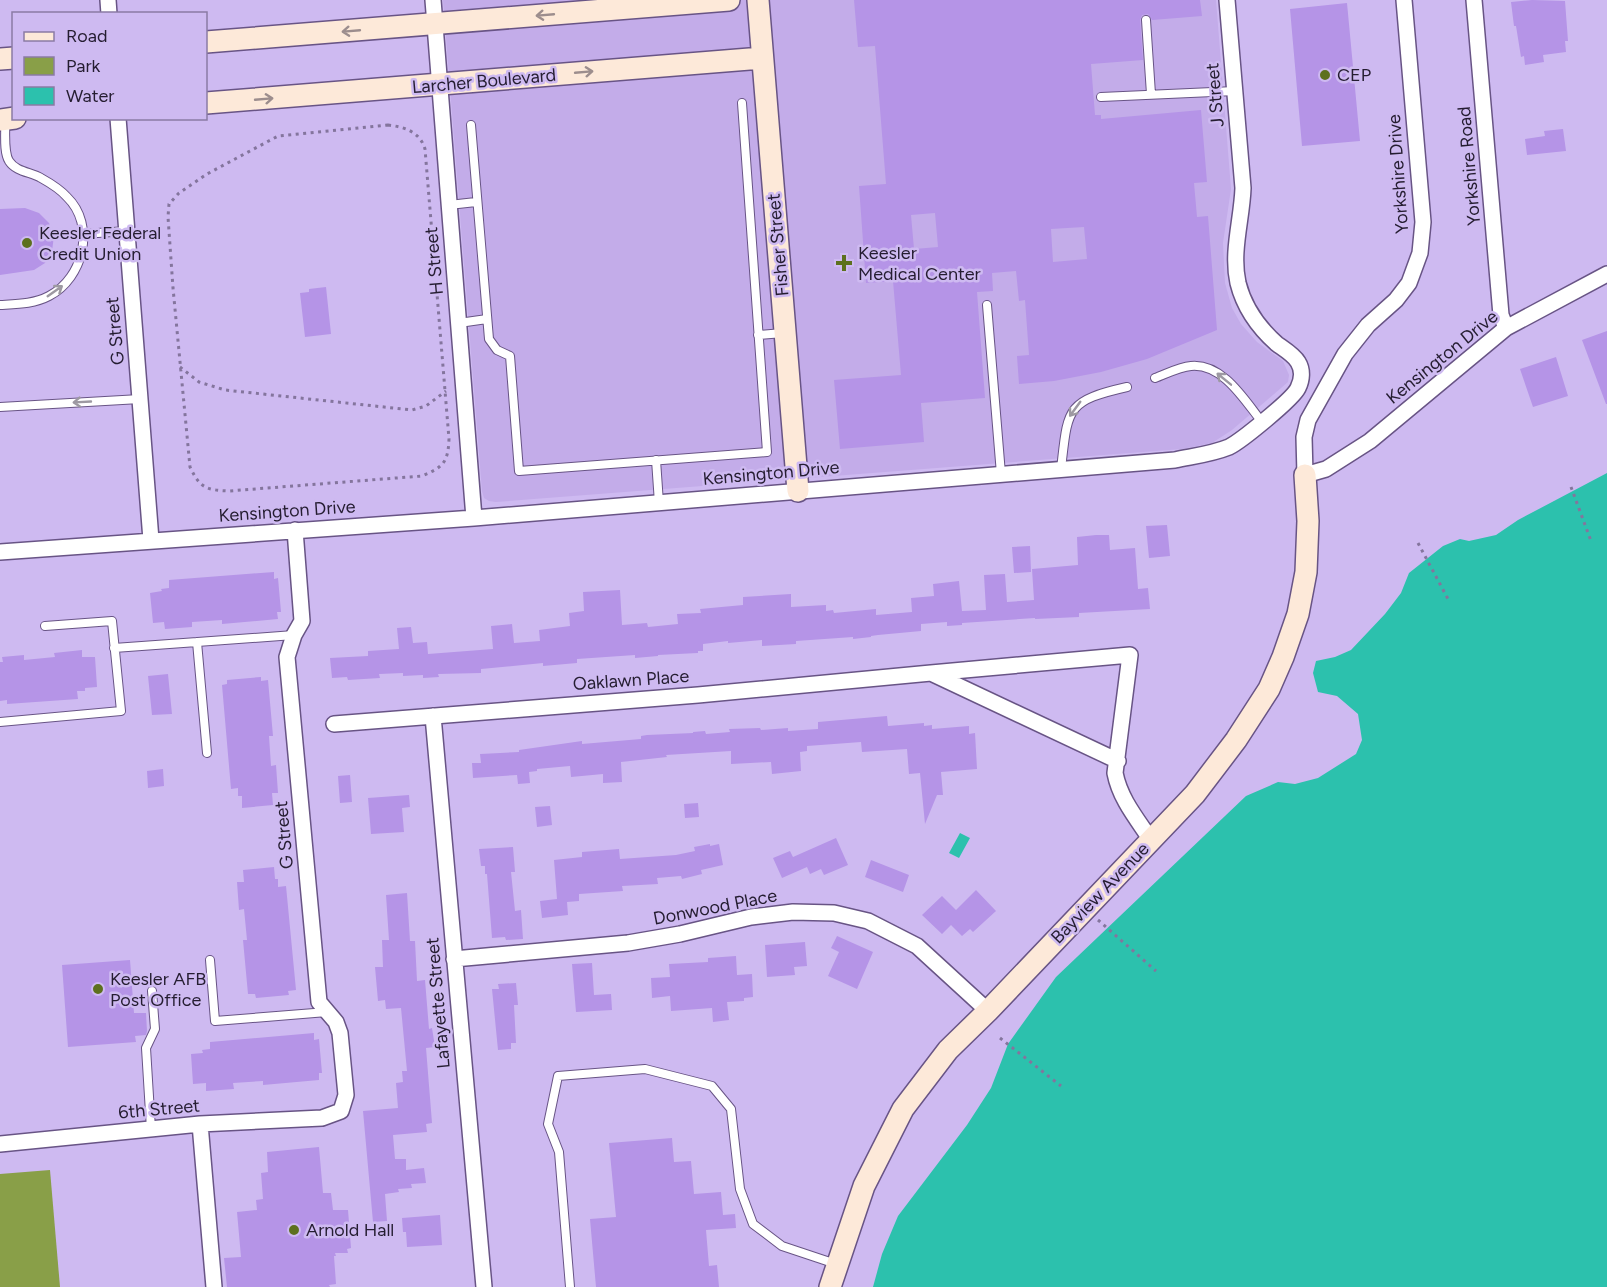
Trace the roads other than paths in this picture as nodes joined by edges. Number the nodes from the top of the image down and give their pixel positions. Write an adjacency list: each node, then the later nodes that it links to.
1 (434, 0): 8 (street, H Street)
2 (729, 0): 8 (street, one-way to 8)
3 (758, 0): 10 (street, Fisher Street)
4 (1227, 0): 12 (street, J Street)
5 (1404, 0): 41 (street, Yorkshire Drive)
6 (1474, 0): 30 (street, Yorkshire Road)
7 (1146, 20): 13 (lane)
8 (435, 24): 9 (street, one-way to 9); 11 (street, H Street)
9 (207, 42)
10 (762, 58): 11 (street, Larcher Boulevard, one-way to 10); 31 (street, Fisher Street)
11 (440, 84): 15 (street, Larcher Boulevard, one-way to 11); 22 (street, H Street)
12 (1234, 91): 13 (lane); 20 (street, J Street)
13 (1151, 94): 14 (lane)
14 (1101, 97)
15 (207, 103)
16 (742, 103): 32 (lane)
17 (7, 119): 24 (lane)
18 (118, 120): 23 (street, G Street)
19 (471, 125): 21 (lane)
20 (1243, 188): 37 (street, Kensington Drive)
21 (476, 202): 22 (lane); 28 (lane)
22 (449, 205): 29 (street, H Street)
23 (127, 231): 24 (lane); 35 (street, G Street)
24 (83, 234): 26 (lane, one-way to 24)
25 (1607, 274): 30 (street, Kensington Drive)
26 (0, 305)
27 (987, 305): 40 (lane)
28 (487, 319): 29 (lane); 38 (lane)
29 (459, 323): 44 (street, H Street)
30 (1506, 328): 41 (street, Kensington Drive)
31 (785, 333): 32 (lane); 42 (street, Fisher Street)
32 (758, 335): 38 (lane)
33 (1155, 378): 37 (lane, one-way to 33)
34 (1127, 387): 39 (lane, one-way to 39)
35 (140, 399): 36 (lane, one-way to 36); 46 (street, G Street)
36 (0, 407)
37 (1262, 422): 39 (street, Kensington Drive)
38 (656, 460): 43 (lane)
39 (1061, 469): 40 (street, Kensington Drive)
40 (1001, 474): 42 (street, Kensington Drive)
41 (1305, 475): 58 (street, Bayview Avenue)
42 (798, 491): 43 (street, Kensington Drive)
43 (658, 502): 44 (street, Kensington Drive)
44 (474, 518): 45 (street, Kensington Drive)
45 (295, 530): 46 (street, Kensington Drive); 49 (street, G Street)
46 (152, 540): 47 (street, Kensington Drive)
47 (0, 552)
48 (45, 626): 51 (lane)
49 (294, 635): 50 (lane); 63 (street, G Street)
50 (197, 642): 51 (lane); 56 (lane)
51 (114, 648): 54 (lane)
52 (931, 673): 53 (street, Oaklawn Place); 57 (street); 57 (street, Oaklawn Place)
53 (433, 716): 55 (street, Oaklawn Place); 59 (street, Lafayette Street)
54 (0, 722)
55 (334, 724)
56 (207, 753)
57 (1118, 761): 58 (street, Oaklawn Place)
58 (1151, 840): 62 (street, Bayview Avenue)
59 (454, 959): 62 (street, Donwood Place); 70 (street, Lafayette Street)
60 (210, 960): 63 (lane)
61 (152, 991): 66 (lane)
62 (988, 1011): 68 (street, Bayview Avenue)
63 (328, 1012): 64 (street, G Street)
64 (322, 1118): 65 (street, 6th Street)
65 (200, 1124): 66 (street, 6th Street); 69 (street)
66 (151, 1129): 67 (street, 6th Street)
67 (0, 1144)
68 (838, 1265): 71 (lane); 72 (street, Bayview Avenue)
69 (214, 1287)
70 (484, 1287)
71 (570, 1287)
72 (830, 1287)

